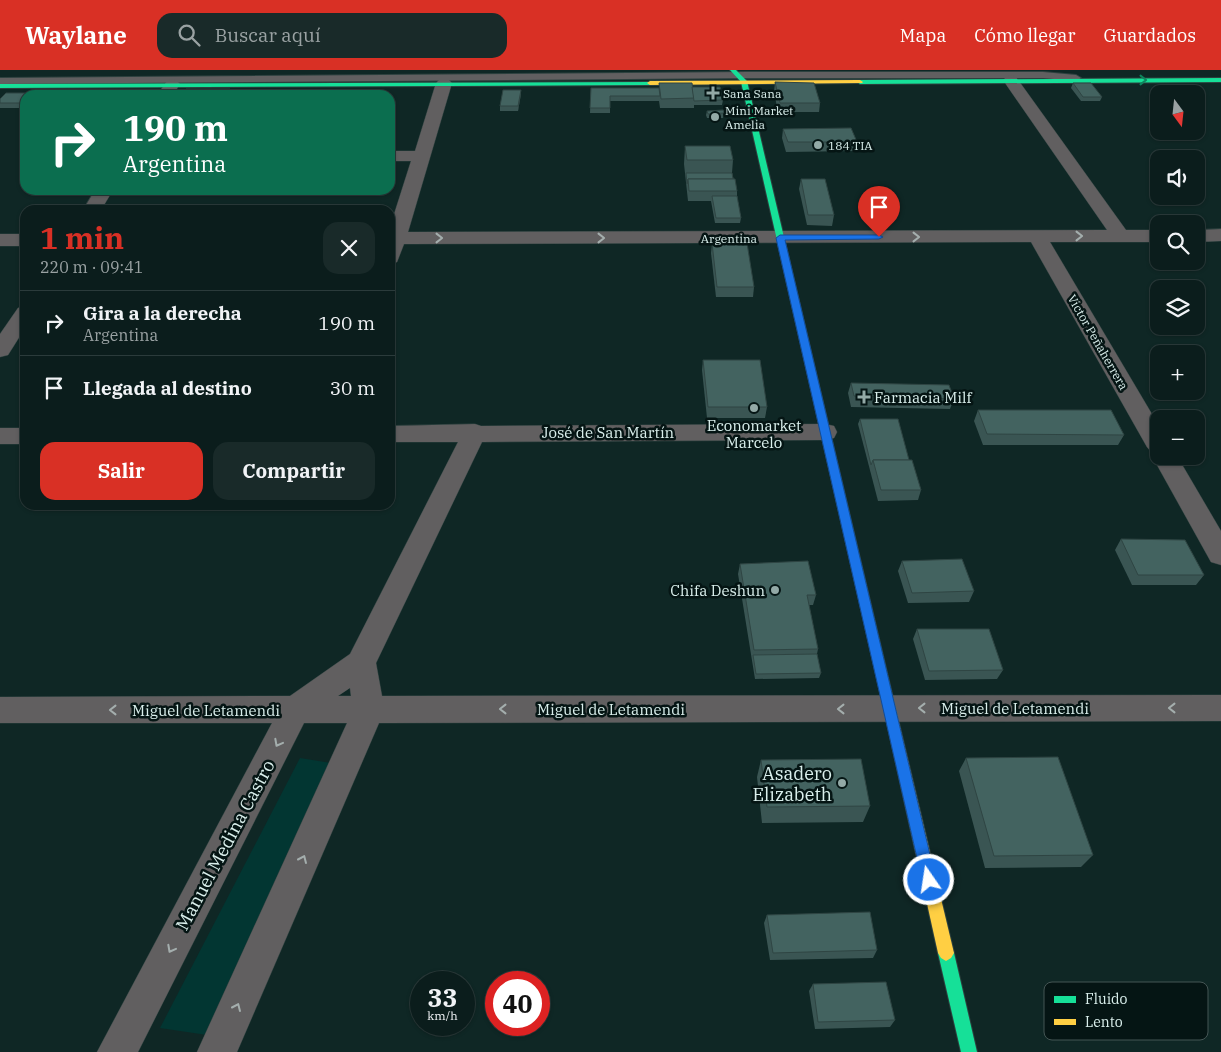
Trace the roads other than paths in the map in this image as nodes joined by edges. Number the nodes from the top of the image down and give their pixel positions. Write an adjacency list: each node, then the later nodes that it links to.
1 (251, 70): 3 (main road)
2 (744, 73): 3 (lane); 4 (main road); 6 (lane); 7 (main road); 19 (main road)
3 (0, 74)
4 (1009, 75): 5 (main road, one-way to 5); 14 (street)
5 (1221, 80)
6 (0, 81)
7 (444, 83): 9 (main road); 11 (street)
8 (0, 86): 9 (main road)
9 (169, 90)
10 (395, 156): 11 (street)
11 (421, 156): 12 (street)
12 (395, 230)
13 (1037, 236): 14 (street, Argentina, one-way to 14); 19 (street, Argentina, one-way to 13); 24 (street, Victor Peñaherrera)
14 (1120, 236): 15 (street, Argentina)
15 (1150, 236)
16 (1205, 236): 17 (street)
17 (1221, 236)
18 (395, 238): 19 (street, Argentina, one-way to 19)
19 (780, 238): 26 (main road)
20 (0, 240): 21 (street)
21 (20, 240)
22 (20, 320): 23 (street)
23 (0, 350)
24 (1150, 431)
25 (475, 432): 26 (street, José de San Martín); 27 (street, José de San Martín); 32 (street, Manuel Medina Castro)
26 (825, 432): 34 (main road)
27 (395, 434)
28 (0, 436): 29 (street)
29 (20, 436)
30 (1169, 465): 31 (street)
31 (1221, 554)
32 (362, 663): 36 (street, Manuel Medina Castro); 37 (street)
33 (1221, 708): 34 (street, Miguel de Letamendi, one-way to 34)
34 (889, 709): 37 (street, Miguel de Letamendi, one-way to 37); 40 (main road)
35 (0, 710): 36 (street, Miguel de Letamendi, one-way to 35)
36 (296, 710): 37 (street, Miguel de Letamendi); 38 (street, Manuel Medina Castro, one-way to 38)
37 (369, 710): 39 (street, one-way to 37)
38 (117, 1052)
39 (217, 1052)
40 (969, 1052)

